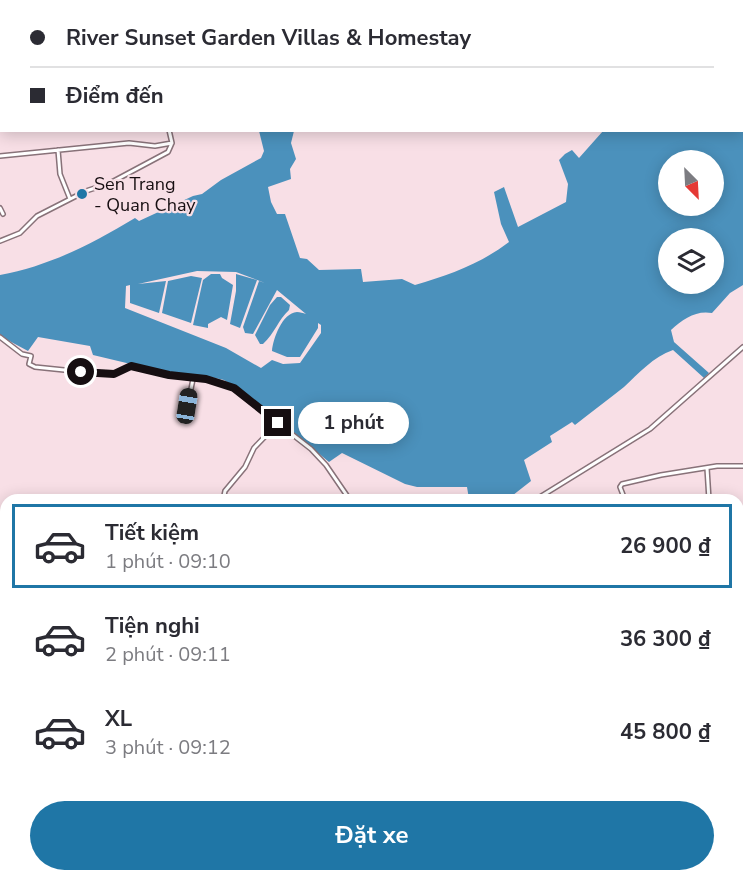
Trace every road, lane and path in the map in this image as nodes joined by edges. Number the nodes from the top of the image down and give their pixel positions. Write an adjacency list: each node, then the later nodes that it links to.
1 (169, 132): 2 (street)
2 (172, 143): 3 (street); 5 (street)
3 (58, 150): 4 (street); 5 (street)
4 (0, 156)
5 (70, 199): 8 (street)
6 (0, 208): 7 (street)
7 (3, 214)
8 (0, 241)
9 (0, 338): 11 (street)
10 (743, 347): 18 (street)
11 (194, 379): 12 (street); 13 (street)
12 (186, 414)
13 (278, 423): 16 (street); 17 (street)
14 (743, 466): 15 (street)
15 (706, 468): 19 (street); 20 (street)
16 (224, 494)
17 (346, 494)
18 (545, 494)
19 (622, 494)
20 (708, 494)

